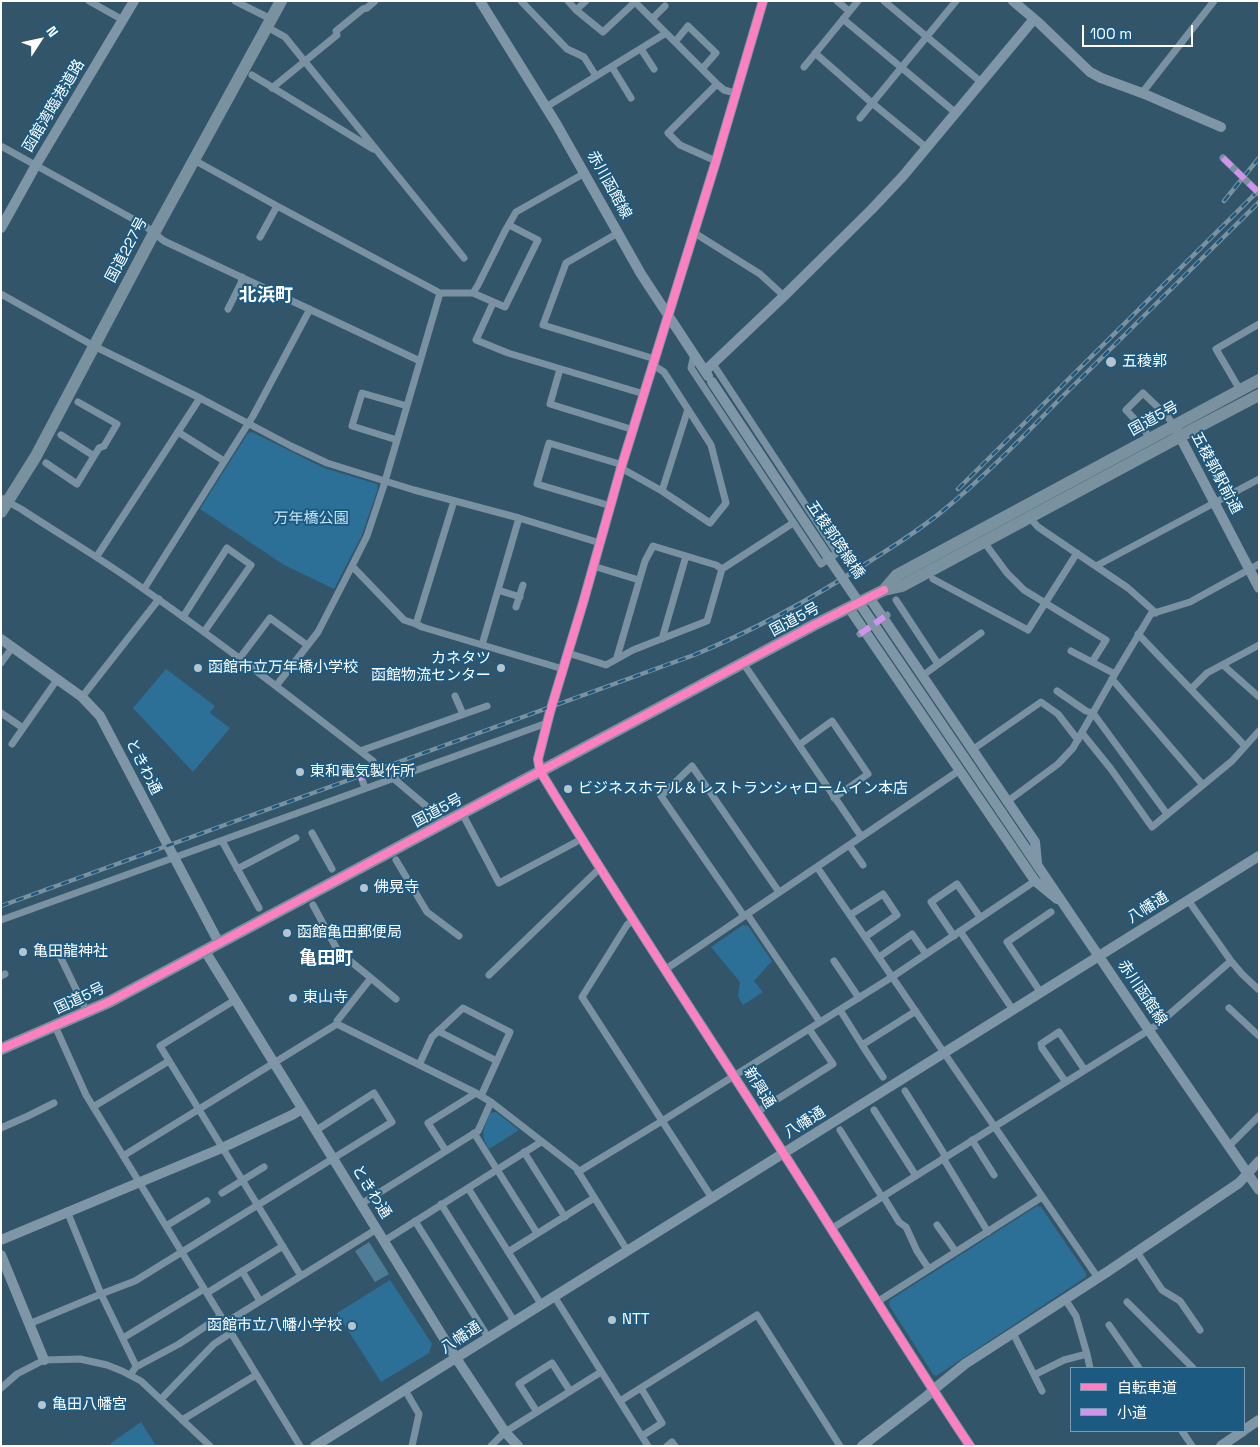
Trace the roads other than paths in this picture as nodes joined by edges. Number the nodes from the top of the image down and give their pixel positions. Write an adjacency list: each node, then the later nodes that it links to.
1 (89, 1): 24 (street)
2 (134, 1): 24 (street, 函館湾臨港道路)
3 (235, 1): 25 (street)
4 (281, 1): 25 (highway, 国道227号)
5 (375, 1): 31 (street)
6 (521, 1): 38 (street)
7 (568, 1): 19 (street)
8 (586, 1): 19 (street)
9 (763, 1): 42 (street)
10 (837, 1): 20 (street)
11 (858, 1): 20 (street)
12 (884, 1): 27 (street)
13 (956, 1): 27 (street)
14 (1013, 1): 23 (street)
15 (1214, 1): 43 (street)
16 (481, 2): 46 (street, 赤川函館線)
17 (635, 2): 19 (street); 21 (street)
18 (665, 6): 21 (street)
19 (576, 10)
20 (849, 11): 22 (street)
21 (652, 19): 26 (street)
22 (843, 19): 30 (street); 34 (street)
23 (1034, 19): 39 (street); 43 (street)
24 (123, 20): 56 (street, 函館湾臨港道路)
25 (269, 23): 31 (street); 54 (highway, 国道227号)
26 (666, 33): 28 (street); 29 (street)
27 (926, 37): 34 (street); 39 (street)
28 (675, 42): 36 (street); 36 (street)
29 (641, 49): 32 (street); 35 (street)
30 (815, 53): 33 (street); 45 (street)
31 (304, 61): 41 (street); 52 (street)
32 (612, 67): 38 (street); 44 (street)
33 (804, 67)
34 (901, 67): 45 (street); 47 (street)
35 (654, 69)
36 (702, 69): 40 (street)
37 (252, 75): 41 (street)
38 (596, 76): 46 (street)
39 (981, 82): 47 (street)
40 (717, 84): 42 (street); 55 (street)
41 (272, 88): 52 (street)
42 (735, 93): 55 (street)
43 (1142, 93): 49 (street)
44 (631, 98)
45 (872, 103): 48 (street); 51 (street)
46 (546, 107): 57 (street, 赤川函館線)
47 (956, 113): 51 (street)
48 (860, 118)
49 (1221, 127)
50 (1, 146): 56 (street)
51 (927, 148): 71 (street)
52 (378, 152): 66 (street)
53 (1223, 158): 58 (street, bridge)
54 (194, 160): 59 (street); 63 (highway, 国道227号)
55 (716, 161): 62 (street)
56 (36, 165): 61 (street, 函館湾臨港道路); 63 (street)
57 (585, 173): 60 (street); 64 (street, 赤川函館線)
58 (1259, 193)
59 (277, 206): 65 (street); 68 (street)
60 (509, 225): 69 (street); 72 (street)
61 (1, 228)
62 (693, 232): 71 (street); 75 (street)
63 (154, 233): 67 (street); 77 (highway, 国道227号)
64 (618, 233): 75 (street, 赤川函館線); 80 (street)
65 (260, 237)
66 (464, 258)
67 (242, 277): 73 (street); 74 (street)
68 (440, 293): 69 (street); 79 (street)
69 (473, 293): 72 (street)
70 (1, 294): 77 (street)
71 (784, 296): 81 (street)
72 (493, 303): 82 (street)
73 (310, 308): 79 (street); 92 (street)
74 (228, 309)
75 (668, 314): 78 (street, 赤川函館線); 80 (street)
76 (1259, 324): 85 (street)
77 (94, 346): 88 (street); 108 (highway, 国道227号)
78 (694, 354): 81 (street, 赤川函館線); 112 (street)
79 (420, 360): 90 (street)
80 (654, 362): 86 (street); 91 (street)
81 (709, 368): 84 (street, 赤川函館線); 112 (street)
82 (560, 369): 86 (street); 93 (street)
83 (1259, 380): 85 (highway, 国道5号)
84 (712, 382): 195 (street, 五稜郭跨線橋, bridge)
85 (1240, 390): 95 (highway, 国道5号)
86 (644, 394): 93 (street)
87 (1259, 395): 95 (highway, 国道5号)
88 (200, 398): 92 (street); 94 (street)
89 (78, 402): 99 (street)
90 (407, 406): 98 (street); 98 (street)
91 (688, 409): 105 (street); 105 (street)
92 (248, 423): 100 (street); 104 (street)
93 (634, 430): 102 (street)
94 (178, 432): 100 (street); 115 (street)
95 (1177, 432): 97 (highway, 国道5号); 97 (street); 107 (street, 五稜郭駅前通); 111 (highway, 国道5号)
96 (61, 435): 99 (street)
97 (1150, 439): 130 (highway, 国道5号)
98 (397, 440): 104 (street)
99 (94, 456): 101 (street)
100 (224, 462): 128 (street)
101 (46, 463)
102 (622, 466): 105 (street); 109 (street); 109 (street)
103 (1259, 479): 107 (street)
104 (385, 481): 106 (street); 119 (street)
105 (662, 491)
106 (454, 500): 110 (street); 141 (street)
107 (1214, 502): 121 (street); 123 (street, 五稜郭駅前通)
108 (3, 504): 128 (street)
109 (611, 506): 114 (street)
110 (519, 518): 114 (street); 129 (street)
111 (1030, 518): 113 (highway, 国道5号); 116 (street)
112 (793, 523): 122 (street)
113 (984, 542): 130 (highway, 国道5号); 135 (street)
114 (600, 543): 120 (street)
115 (99, 553)
116 (1077, 553): 121 (street); 135 (street)
117 (686, 556): 122 (street); 125 (street); 147 (street)
118 (1259, 564): 123 (street)
119 (352, 566): 141 (street); 150 (street)
120 (593, 566): 125 (street); 153 (street)
121 (1096, 566): 138 (street)
122 (722, 569): 147 (street)
123 (1249, 569): 127 (street, 五稜郭駅前通); 138 (street)
124 (933, 579): 135 (street)
125 (639, 580): 154 (street)
126 (523, 586): 131 (street)
127 (1259, 588)
128 (144, 589): 133 (street)
129 (498, 590): 131 (street); 148 (street)
130 (884, 590): 132 (highway, 国道5号)
131 (520, 597): 136 (street)
132 (869, 597): 137 (highway, 国道5号); 162 (street)
133 (159, 599): 140 (street); 169 (street)
134 (896, 600): 159 (street)
135 (1045, 603): 156 (street)
136 (516, 607)
137 (849, 608): 158 (highway, 国道5号); 187 (street)
138 (1156, 612): 145 (street)
139 (887, 615): 143 (street, bridge)
140 (183, 616): 142 (street); 142 (street)
141 (416, 624): 148 (street)
142 (204, 632): 155 (street)
143 (860, 634)
144 (981, 634): 159 (street)
145 (1138, 634): 163 (street); 166 (street)
146 (1, 639): 169 (street, ときわ通)
147 (662, 639): 154 (street)
148 (482, 645): 161 (street)
149 (1259, 645): 160 (street)
150 (307, 646): 155 (street); 165 (street)
151 (1071, 651): 156 (street)
152 (9, 652): 157 (street)
153 (568, 653): 154 (street); 161 (street)
154 (617, 657)
155 (239, 658): 165 (street)
156 (1092, 662): 163 (street)
157 (1, 663)
158 (743, 664): 181 (street); 188 (highway, 国道5号)
159 (938, 664): 162 (street)
160 (1223, 665): 166 (street); 170 (street)
161 (563, 669): 175 (street)
162 (922, 676): 183 (street)
163 (1113, 677): 173 (street); 191 (street)
164 (54, 684): 176 (street)
165 (276, 686): 184 (street)
166 (1191, 689): 182 (street)
167 (1057, 691): 173 (street)
168 (456, 696): 174 (street)
169 (82, 697): 205 (street, ときわ通)
170 (1259, 698)
171 (487, 706): 174 (street)
172 (1, 713): 176 (street)
173 (1093, 713): 178 (street); 196 (street)
174 (463, 714): 184 (street)
175 (547, 723): 188 (street); 189 (street)
176 (23, 728): 180 (street)
177 (1259, 730): 182 (street)
178 (1082, 733): 179 (street); 196 (street)
179 (1078, 740): 183 (street); 193 (street)
180 (12, 744)
181 (799, 745): 192 (street); 192 (street)
182 (1245, 746): 191 (street)
183 (972, 750): 193 (street)
184 (360, 751): 185 (street)
185 (373, 762)
186 (358, 770): 190 (street, bridge)
187 (960, 770): 199 (street); 213 (street)
188 (540, 771): 194 (highway, 国道5号); 210 (street, 新興通)
189 (393, 778): 197 (street); 201 (street)
190 (364, 785)
191 (1203, 785): 196 (street)
192 (834, 798): 199 (street)
193 (1008, 801): 207 (street)
194 (462, 813): 197 (highway, 国道5号); 202 (street)
195 (1002, 813): 207 (street, 赤川函館線)
196 (1167, 814)
197 (445, 822): 229 (highway, 国道5号)
198 (312, 834): 212 (street)
199 (861, 836): 203 (street)
200 (296, 838): 211 (street)
201 (222, 841): 205 (street); 211 (street)
202 (576, 842)
203 (849, 845): 208 (street); 209 (street)
204 (1259, 856): 215 (street, 八幡通)
205 (173, 858): 223 (street); 229 (street, ときわ通)
206 (396, 860): 226 (street)
207 (1036, 863): 217 (street, 赤川函館線)
208 (864, 865)
209 (817, 867): 214 (street); 221 (street)
210 (600, 868): 224 (street, 新興通); 238 (street)
211 (237, 869): 218 (street)
212 (332, 870)
213 (1035, 880): 217 (street); 222 (street)
214 (779, 892): 220 (street); 220 (street)
215 (1188, 900): 233 (street, 八幡通); 236 (street)
216 (313, 905): 240 (street)
217 (1065, 906): 233 (street, 赤川函館線)
218 (259, 908)
219 (1052, 912): 242 (street)
220 (745, 915): 237 (street); 251 (street)
221 (850, 916): 228 (street); 228 (street)
222 (980, 917): 225 (street); 227 (street)
223 (1, 920)
224 (634, 920): 237 (street, 新興通); 279 (street)
225 (960, 931): 227 (street); 248 (street)
226 (459, 936)
227 (954, 936): 232 (street)
228 (865, 937): 234 (street)
229 (218, 943): 231 (highway, 国道5号)
230 (57, 950): 250 (street)
231 (205, 950): 245 (street, ときわ通); 250 (highway, 国道5号)
232 (926, 954): 234 (street); 239 (street)
233 (1098, 956): 242 (street, 八幡通); 255 (street, 赤川函館線)
234 (879, 958): 239 (street)
235 (834, 961): 244 (street)
236 (1231, 961): 241 (street); 255 (street)
237 (666, 970): 266 (street, 新興通)
238 (489, 975)
239 (892, 977): 244 (street); 249 (street)
240 (371, 978): 243 (street); 252 (street)
241 (1259, 990)
242 (1041, 993): 248 (street, 八幡通)
243 (396, 998)
244 (858, 998): 247 (street)
245 (234, 1000): 261 (street); 263 (street, ときわ通)
246 (1229, 1008): 257 (street)
247 (840, 1010): 251 (street); 258 (street)
248 (1014, 1010): 260 (street, 八幡通)
249 (916, 1011): 258 (street); 260 (street)
250 (87, 1012): 253 (highway, 国道5号)
251 (820, 1022): 254 (street)
252 (337, 1024): 263 (street); 264 (street)
253 (56, 1026): 259 (highway, 国道5号); 273 (street)
254 (809, 1029): 266 (street); 277 (street)
255 (1148, 1029): 265 (street); 287 (street, 赤川函館線)
256 (438, 1031): 262 (street); 262 (street); 264 (street)
257 (1259, 1036)
258 (862, 1045): 267 (street)
259 (1, 1049)
260 (944, 1053): 280 (street); 291 (street, 八幡通)
261 (169, 1061): 273 (street); 274 (street)
262 (496, 1061): 270 (street)
263 (273, 1063): 274 (street); 275 (street, ときわ通)
264 (419, 1065): 270 (street)
265 (1084, 1069): 268 (street); 268 (street)
266 (734, 1076): 277 (street, 新興通); 279 (street)
267 (883, 1077)
268 (1065, 1081): 280 (street)
269 (905, 1091): 293 (street)
270 (479, 1095): 271 (street); 289 (street)
271 (490, 1102): 284 (street); 286 (street)
272 (54, 1103): 281 (street)
273 (93, 1107): 292 (street)
274 (198, 1109): 288 (street); 292 (street)
275 (302, 1109): 282 (street, ときわ通); 288 (street)
276 (874, 1110): 301 (street)
277 (757, 1112): 291 (street, 新興通)
278 (1259, 1116): 287 (street)
279 (662, 1120): 298 (street); 310 (street)
280 (994, 1126): 285 (street); 308 (street)
281 (1, 1128)
282 (315, 1130): 294 (street, ときわ通); 294 (street)
283 (840, 1130): 307 (street)
284 (474, 1133): 289 (street); 297 (street)
285 (972, 1140): 293 (street); 300 (street)
286 (541, 1142): 290 (street); 298 (street)
287 (1229, 1146): 299 (street, 赤川函館線)
288 (222, 1148): 302 (street); 303 (street)
289 (446, 1151): 312 (street)
290 (524, 1152): 297 (street); 316 (street)
291 (784, 1153): 310 (street, 八幡通); 321 (street, 新興通)
292 (123, 1156): 303 (street)
293 (945, 1157): 301 (street); 322 (street)
294 (332, 1158): 312 (street, ときわ通); 314 (street)
295 (1259, 1161): 299 (street)
296 (264, 1167): 302 (street)
297 (497, 1169): 304 (street); 323 (street)
298 (578, 1172): 309 (street)
299 (1248, 1173): 305 (street, 赤川函館線); 331 (street)
300 (994, 1175)
301 (916, 1176): 307 (street)
302 (242, 1180): 306 (street); 314 (street)
303 (138, 1182): 315 (street); 319 (street)
304 (468, 1188): 313 (street); 329 (street)
305 (1259, 1190)
306 (222, 1192)
307 (882, 1196): 321 (street); 333 (street)
308 (1042, 1197): 322 (street); 336 (street)
309 (594, 1198): 316 (street); 327 (street)
310 (712, 1198): 327 (street, 八幡通)
311 (207, 1201): 319 (street)
312 (361, 1204): 320 (street, ときわ通)
313 (442, 1204): 317 (street); 346 (street)
314 (257, 1205): 326 (street); 328 (street)
315 (67, 1211): 324 (street); 338 (street)
316 (565, 1217): 323 (street)
317 (415, 1221): 325 (street); 353 (street)
318 (937, 1225): 330 (street)
319 (166, 1226): 328 (street)
320 (377, 1229): 325 (street, ときわ通); 335 (street)
321 (831, 1229): 342 (street, 新興通)
322 (988, 1232): 330 (street)
323 (537, 1233): 329 (street)
324 (1, 1240)
325 (384, 1240): 356 (street, ときわ通)
326 (283, 1246): 334 (street); 335 (street)
327 (627, 1250): 339 (street, 八幡通)
328 (181, 1252): 337 (street); 338 (street)
329 (508, 1252): 344 (street)
330 (956, 1252): 333 (street)
331 (1137, 1252): 336 (street); 350 (street)
332 (1, 1255): 348 (street)
333 (929, 1270): 342 (street)
334 (242, 1271): 337 (street); 341 (street)
335 (301, 1276): 341 (street)
336 (1098, 1278): 340 (street)
337 (205, 1291): 345 (street); 354 (street)
338 (101, 1294): 348 (street); 354 (street)
339 (554, 1296): 344 (street, 八幡通); 362 (street)
340 (1065, 1299): 352 (street); 355 (street)
341 (260, 1301): 347 (street)
342 (877, 1302): 369 (street, 新興通)
343 (1127, 1302): 361 (street)
344 (541, 1304): 346 (street, 八幡通)
345 (221, 1316): 347 (street); 358 (street)
346 (514, 1321): 353 (street, 八幡通)
347 (225, 1323): 351 (street)
348 (30, 1324): 357 (street)
349 (1109, 1325): 360 (street)
350 (1200, 1330)
351 (231, 1332): 364 (street); 372 (street)
352 (1013, 1333): 365 (street); 369 (street)
353 (488, 1337): 356 (street, 八幡通)
354 (123, 1338): 358 (street)
355 (1087, 1354): 359 (street); 365 (street)
356 (456, 1358): 368 (street, 八幡通); 376 (street, ときわ通)
357 (44, 1360): 363 (street); 366 (street)
358 (136, 1367): 363 (street)
359 (1090, 1367)
360 (1138, 1367)
361 (1192, 1367)
362 (602, 1372): 370 (street); 373 (street)
363 (130, 1374): 375 (street)
364 (256, 1375): 375 (street); 381 (street)
365 (1034, 1375): 371 (street)
366 (1, 1388)
367 (641, 1388): 373 (street); 379 (street); 389 (street)
368 (405, 1390): 382 (street, 八幡通); 383 (street)
369 (933, 1390): 390 (street); 391 (street, 新興通)
370 (570, 1391): 374 (street); 374 (street)
371 (1042, 1391)
372 (164, 1396)
373 (620, 1401): 379 (street)
374 (537, 1412): 376 (street)
375 (182, 1420): 380 (street)
376 (505, 1432): 384 (street); 385 (street, ときわ通)
377 (1183, 1432): 392 (street)
378 (1239, 1432): 393 (street)
379 (642, 1436): 386 (street)
380 (210, 1446)
381 (300, 1446)
382 (315, 1446)
383 (412, 1446)
384 (491, 1446)
385 (518, 1446)
386 (648, 1446)
387 (667, 1446): 388 (street)
388 (674, 1446)
389 (840, 1446)
390 (862, 1446)
391 (970, 1446)
392 (1192, 1446)
393 (1221, 1446)

